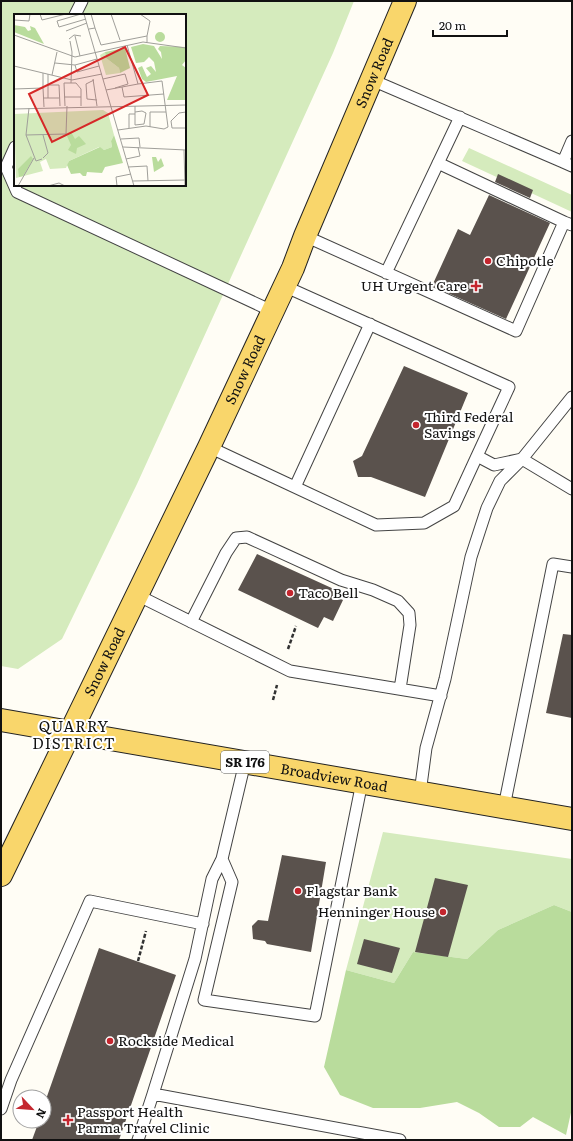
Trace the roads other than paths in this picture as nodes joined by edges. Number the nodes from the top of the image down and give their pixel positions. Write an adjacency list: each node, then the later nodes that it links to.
1 (82, 1): 3 (lane)
2 (405, 1): 4 (main road, Snow Road)
3 (76, 14)
4 (372, 80): 5 (lane); 13 (main road, Snow Road)
5 (460, 117): 8 (lane); 9 (lane)
6 (572, 141): 9 (lane)
7 (14, 149): 10 (lane)
8 (438, 163): 12 (lane); 14 (lane)
9 (567, 164)
10 (14, 185)
11 (14, 186): 16 (lane)
12 (568, 223): 14 (lane)
13 (304, 236): 14 (lane); 15 (main road, Snow Road)
14 (386, 273)
15 (284, 286): 16 (main road, Snow Road); 17 (lane)
16 (272, 311): 19 (main road, Snow Road)
17 (370, 324): 20 (lane); 22 (lane)
18 (572, 397): 21 (lane)
19 (209, 447): 22 (lane); 25 (main road, Snow Road)
20 (477, 456): 21 (lane); 22 (lane)
21 (522, 459): 23 (lane); 28 (lane)
22 (295, 486)
23 (572, 489)
24 (572, 568): 34 (lane)
25 (137, 595): 26 (lane); 30 (main road, Snow Road)
26 (191, 622): 27 (lane); 27 (lane)
27 (400, 689): 28 (lane)
28 (440, 696): 33 (lane)
29 (1, 720): 30 (main road, Broadview Road / SR 176)
30 (70, 731): 31 (main road, Broadview Road / SR 176); 37 (main road, Snow Road)
31 (245, 762): 32 (main road, Broadview Road / SR 176); 36 (lane)
32 (362, 782): 33 (main road, Broadview Road / SR 176); 36 (lane)
33 (420, 793): 34 (main road, Broadview Road / SR 176)
34 (504, 807): 35 (main road, Broadview Road / SR 176)
35 (572, 819)
36 (222, 859): 38 (lane)
37 (1, 875)
38 (203, 924): 39 (lane); 40 (lane)
39 (153, 1094): 41 (lane); 42 (lane)
40 (1, 1109)
41 (138, 1140)
42 (400, 1140)

